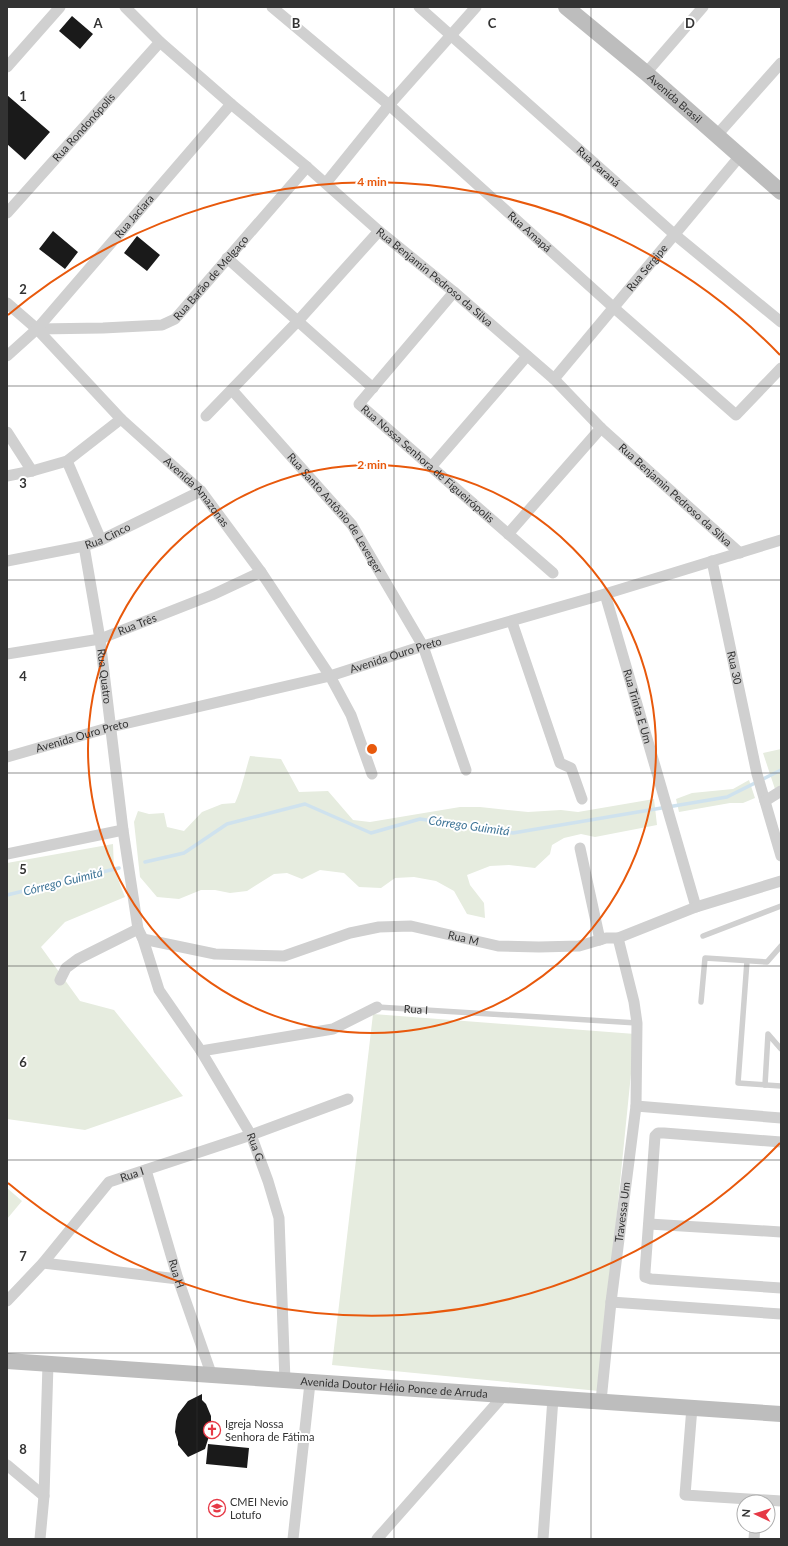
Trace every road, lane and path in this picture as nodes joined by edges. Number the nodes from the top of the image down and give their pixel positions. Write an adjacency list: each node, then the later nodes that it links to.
1 (60, 7): 11 (street)
2 (125, 7): 9 (street, Rua Benjamin Pedroso da Silva)
3 (272, 7): 14 (street, Rua Amapá)
4 (419, 7): 8 (street, Rua Paraná)
5 (476, 7): 8 (street)
6 (703, 7): 12 (street)
7 (572, 9): 12 (street, Avenida Brasil)
8 (452, 36): 14 (street); 22 (street, Rua Paraná)
9 (160, 42): 13 (street, Rua Benjamin Pedroso da Silva); 20 (street, Rua Rondonópolis)
10 (781, 63): 15 (street)
11 (7, 67)
12 (646, 73): 15 (street, Avenida Brasil)
13 (231, 104): 17 (street, Rua Benjamin Pedroso da Silva); 29 (street, Rua Jaciara)
14 (389, 105): 18 (street); 26 (street, Rua Amapá)
15 (717, 136): 16 (street, Avenida Brasil)
16 (740, 156): 19 (street, Avenida Brasil); 22 (street, Rua Sergipe)
17 (307, 167): 18 (street, Rua Benjamin Pedroso da Silva); 23 (street, Rua Barão de Melgaço)
18 (326, 183): 21 (street, Rua Benjamin Pedroso da Silva)
19 (781, 192)
20 (7, 213)
21 (378, 231): 24 (street, Rua Benjamin Pedroso da Silva); 27 (street)
22 (674, 234): 26 (street, Rua Sergipe); 28 (street, Rua Paraná)
23 (227, 258): 27 (street); 29 (street, Rua Barão de Melgaço)
24 (454, 292): 31 (street, Rua Benjamin Pedroso da Silva); 34 (street, Rua Nossa Senhora de Figueirópolis)
25 (7, 302): 29 (street, Avenida Amazonas)
26 (613, 307): 32 (street, Rua Amapá); 33 (street, Rua Sergipe)
27 (298, 321): 34 (street); 35 (street)
28 (781, 322)
29 (37, 329): 30 (street, Rua Jaciara); 37 (street, Avenida Amazonas)
30 (7, 356)
31 (527, 356): 33 (street, Rua Benjamin Pedroso da Silva); 41 (street)
32 (781, 368)
33 (554, 379): 38 (street, Rua Benjamin Pedroso da Silva)
34 (373, 388): 41 (street, Rua Nossa Senhora de Figueirópolis)
35 (232, 390): 36 (street); 57 (street, Rua Santo Antônio de Leverger)
36 (206, 416)
37 (121, 419): 40 (street); 44 (street, Avenida Amazonas)
38 (601, 428): 45 (street); 49 (street, Rua Benjamin Pedroso da Silva)
39 (7, 432): 42 (street)
40 (67, 461): 42 (street); 46 (street)
41 (431, 467): 45 (street, Rua Nossa Senhora de Figueirópolis)
42 (32, 471): 43 (street)
43 (7, 476)
44 (201, 491): 46 (street, Rua Cinco); 52 (street, Avenida Amazonas)
45 (508, 534): 53 (street, Rua Nossa Senhora de Figueirópolis)
46 (101, 540): 48 (street, Rua Cinco)
47 (781, 540): 49 (street, Avenida Ouro Preto)
48 (84, 546): 50 (street, Rua Cinco); 56 (street, Rua Quatro)
49 (740, 553): 51 (street, Avenida Ouro Preto)
50 (7, 561)
51 (712, 562): 54 (street, Avenida Ouro Preto); 65 (street, Rua 30)
52 (261, 572): 56 (street, Rua Três); 59 (street, Avenida Amazonas)
53 (553, 573)
54 (605, 594): 55 (street, Avenida Ouro Preto); 73 (street, Rua Trinta E Um)
55 (512, 622): 57 (street, Avenida Ouro Preto); 66 (street)
56 (100, 639): 58 (street, Rua Três); 60 (street, Rua Quatro)
57 (423, 646): 59 (street, Avenida Ouro Preto); 62 (street, Rua Santo Antônio de Leverger)
58 (7, 654)
59 (330, 676): 60 (street, Avenida Ouro Preto); 63 (street, Avenida Amazonas)
60 (111, 727): 61 (street, Avenida Ouro Preto); 67 (street, Rua Quatro)
61 (7, 757)
62 (466, 770)
63 (372, 774)
64 (781, 791): 65 (street)
65 (764, 796): 70 (street, Rua 30)
66 (582, 798)
67 (123, 830): 69 (street); 74 (street, Rua Quatro)
68 (580, 848): 77 (street)
69 (7, 854)
70 (781, 856)
71 (781, 881): 73 (street, Rua M)
72 (781, 906): 75 (lane)
73 (696, 907): 76 (street, Rua M)
74 (140, 934): 77 (street, Rua M); 80 (street); 85 (street, Rua G)
75 (702, 936)
76 (618, 938): 77 (street, Rua M); 83 (street, Travessa Um)
77 (600, 940)
78 (781, 946): 79 (lane)
79 (747, 961): 81 (lane); 86 (lane)
80 (60, 980)
81 (701, 1002)
82 (376, 1007): 83 (lane, Rua I); 85 (street, Rua I)
83 (637, 1023): 89 (street, Travessa Um)
84 (781, 1049): 86 (lane)
85 (201, 1051): 91 (street, Rua G)
86 (764, 1085): 87 (lane)
87 (781, 1086)
88 (348, 1099): 91 (street, Rua I)
89 (636, 1106): 90 (street); 100 (street, Travessa Um)
90 (781, 1118)
91 (251, 1135): 93 (street, Rua I); 105 (street, Rua G)
92 (781, 1142): 94 (street)
93 (146, 1170): 96 (street, Rua I); 97 (street, Rua H)
94 (649, 1224): 95 (street); 98 (street)
95 (781, 1232)
96 (44, 1263): 97 (street); 99 (street, Rua I)
97 (178, 1279): 104 (street, Rua H)
98 (781, 1288)
99 (7, 1301)
100 (611, 1302): 101 (street); 109 (street, Travessa Um)
101 (781, 1314)
102 (7, 1361): 103 (street, Avenida Doutor Hélio Ponce de Arruda)
103 (48, 1364): 104 (street, Avenida Doutor Hélio Ponce de Arruda); 113 (street)
104 (212, 1376): 105 (street, Avenida Doutor Hélio Ponce de Arruda)
105 (285, 1381): 106 (street, Avenida Doutor Hélio Ponce de Arruda)
106 (310, 1383): 107 (street, Avenida Doutor Hélio Ponce de Arruda); 116 (street)
107 (504, 1395): 108 (street, Avenida Doutor Hélio Ponce de Arruda); 117 (street)
108 (553, 1398): 109 (street, Avenida Doutor Hélio Ponce de Arruda); 118 (street)
109 (601, 1400): 110 (street, Avenida Doutor Hélio Ponce de Arruda)
110 (692, 1407): 111 (street, Avenida Doutor Hélio Ponce de Arruda); 114 (street)
111 (781, 1414)
112 (7, 1465): 113 (street)
113 (44, 1496): 115 (street)
114 (736, 1499)
115 (40, 1539)
116 (293, 1539)
117 (377, 1539)
118 (543, 1539)

